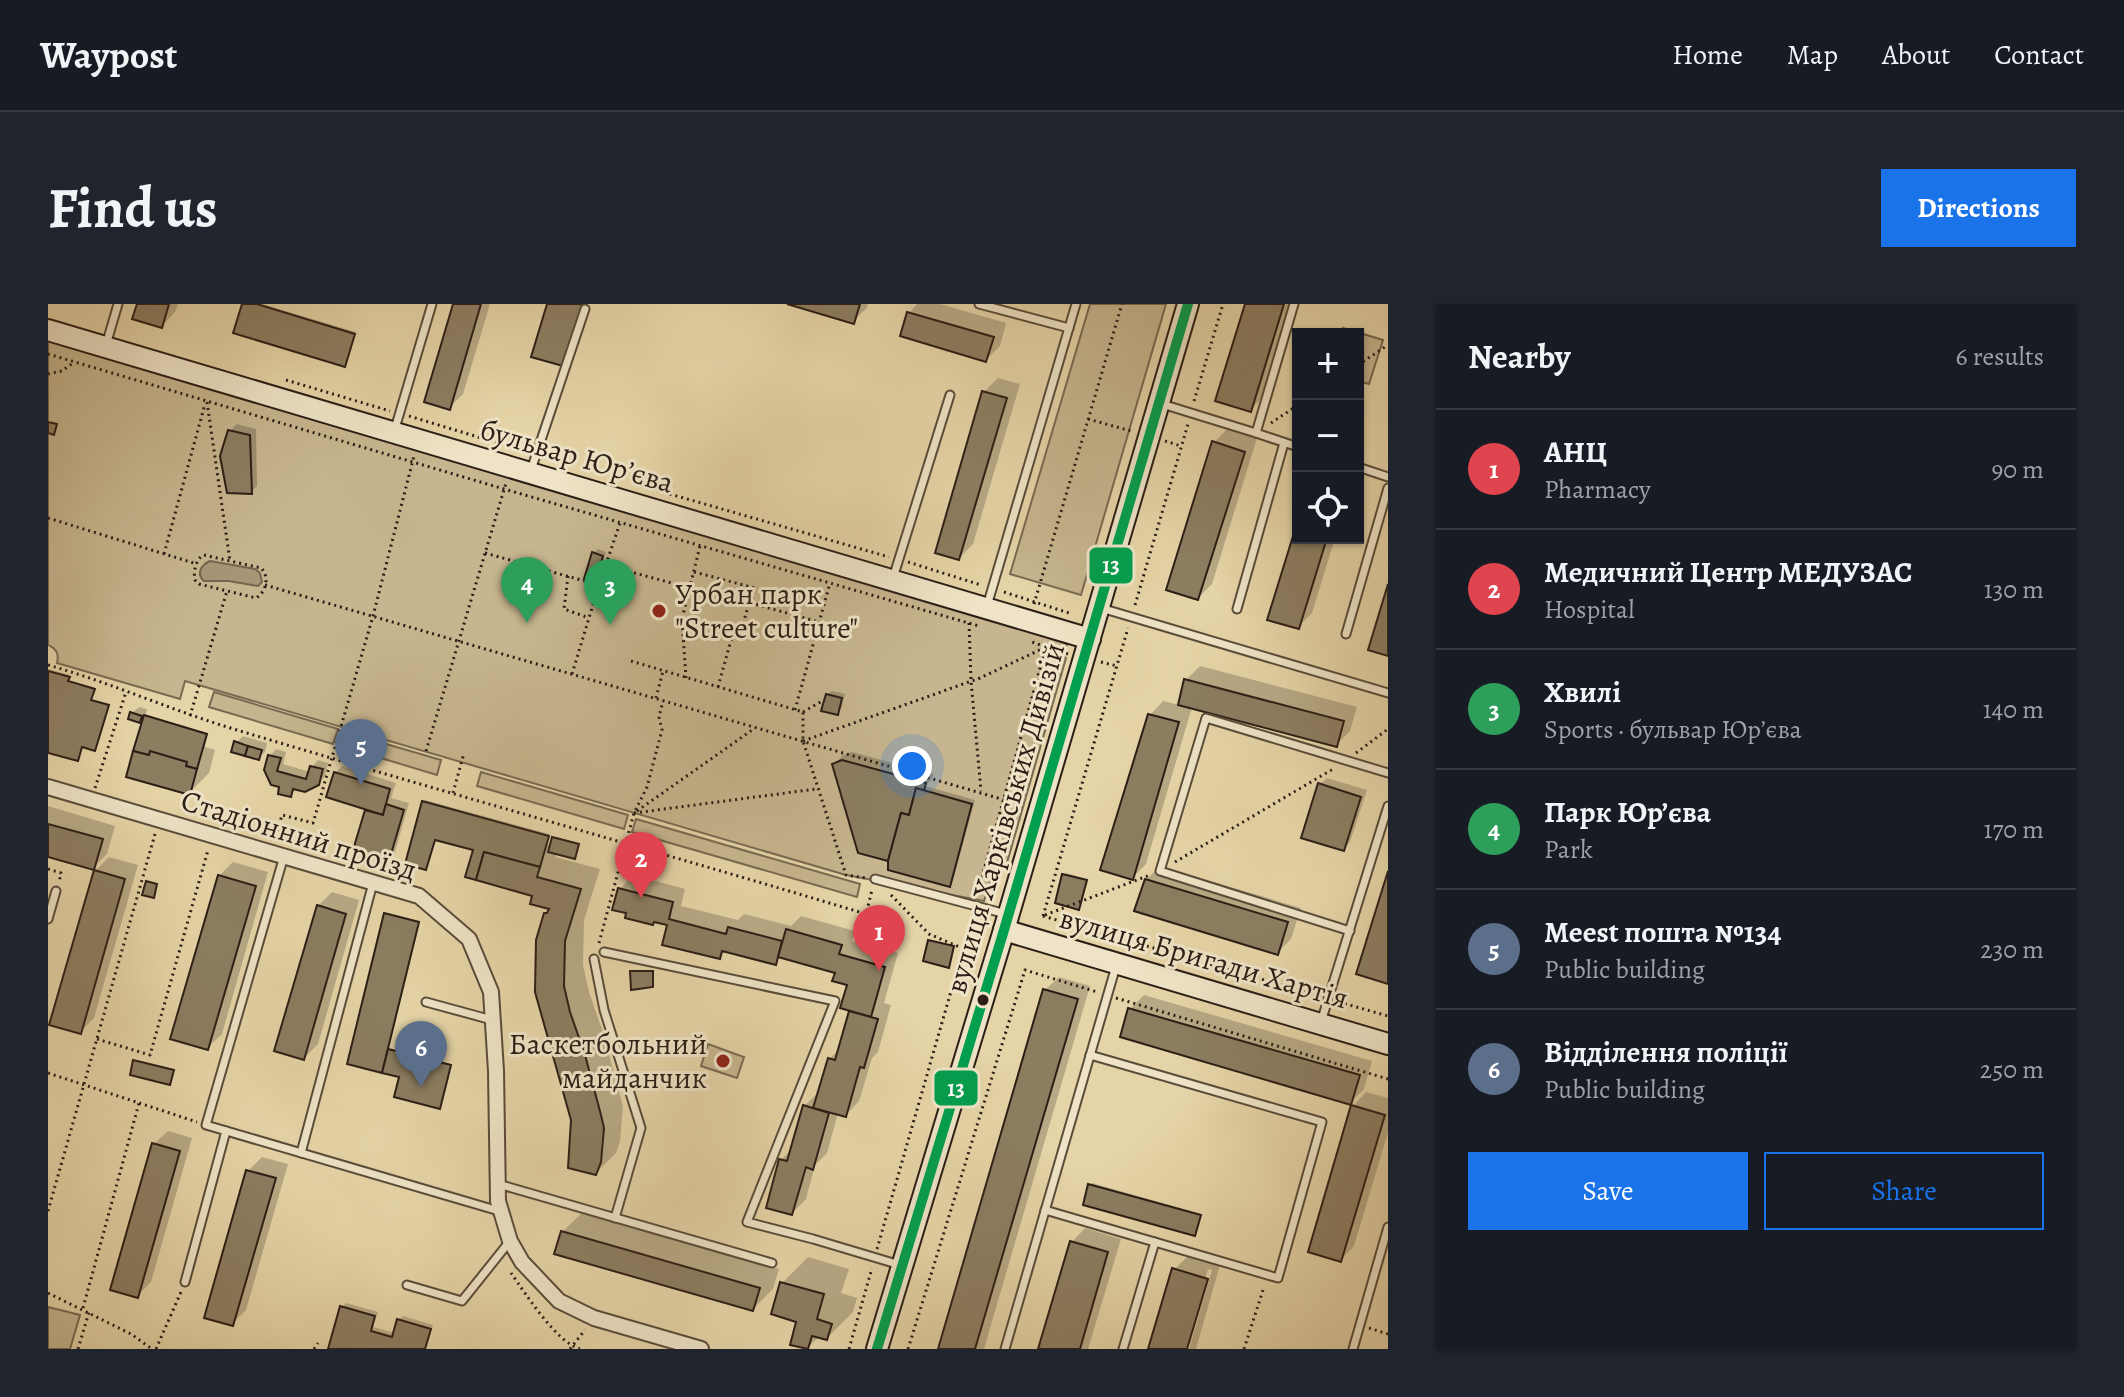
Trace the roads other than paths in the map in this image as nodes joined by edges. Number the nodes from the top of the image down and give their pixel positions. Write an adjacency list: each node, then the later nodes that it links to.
1 (118, 304): 10 (lane)
2 (432, 304): 13 (lane)
3 (979, 304): 8 (lane)
4 (1076, 304): 8 (lane)
5 (1188, 304): 12 (street, вулиця Харківських Дивізій)
6 (1294, 304): 14 (lane)
7 (585, 309): 17 (lane)
8 (1069, 328): 22 (lane)
9 (48, 330): 10 (street, бульвар Юрʼєва)
10 (105, 347): 13 (street, бульвар Юрʼєва)
11 (950, 395): 21 (lane)
12 (1159, 403): 14 (lane); 24 (street, вулиця Харківських Дивізій)
13 (397, 423): 17 (street, бульвар Юрʼєва)
14 (1256, 433): 15 (lane)
15 (1284, 443): 16 (lane); 23 (lane)
16 (1292, 445)
17 (523, 461): 21 (street, бульвар Юрʼєва)
18 (1364, 469): 19 (lane)
19 (1388, 477)
20 (1388, 488): 25 (lane)
21 (892, 580): 22 (street, бульвар Юрʼєва)
22 (987, 608): 24 (street, бульвар Юрʼєва)
23 (1237, 609)
24 (1095, 622): 26 (lane); 35 (street, вулиця Харківських Дивізій)
25 (1346, 634)
26 (1388, 693)
27 (1388, 773): 36 (lane)
28 (48, 787): 30 (street, Стадіонний проїзд)
29 (1388, 806): 36 (lane)
30 (278, 854): 32 (street, Стадіонний проїзд); 45 (lane)
31 (875, 879): 35 (lane)
32 (373, 883): 41 (street, Стадіонний проїзд); 46 (lane)
33 (56, 891): 34 (lane)
34 (48, 919)
35 (1006, 923): 39 (street, вулиця Бригади Хартія); 55 (street, вулиця Харківських Дивізій)
36 (1350, 931): 42 (lane)
37 (604, 952): 55 (lane)
38 (594, 959): 50 (lane)
39 (1116, 964): 42 (street, вулиця Бригади Хартія); 44 (lane)
40 (426, 1002): 41 (lane)
41 (492, 1020): 47 (street, Стадіонний проїзд)
42 (1320, 1024): 43 (street, вулиця Бригади Хартія)
43 (1388, 1044)
44 (1090, 1055): 48 (lane); 53 (lane)
45 (226, 1131): 46 (lane); 56 (lane)
46 (301, 1153): 49 (lane)
47 (498, 1184): 49 (street, Стадіонний проїзд); 50 (lane)
48 (1045, 1210): 53 (lane); 60 (lane)
49 (500, 1212): 52 (street, Стадіонний проїзд)
50 (615, 1218): 54 (lane)
51 (1388, 1227): 62 (lane)
52 (510, 1241): 57 (lane); 58 (street, Стадіонний проїзд)
53 (1155, 1242): 61 (lane)
54 (772, 1263)
55 (902, 1266): 59 (street, вулиця Харківських Дивізій)
56 (185, 1282)
57 (407, 1285)
58 (701, 1349)
59 (877, 1349)
60 (1005, 1349)
61 (1123, 1349)
62 (1353, 1349)

